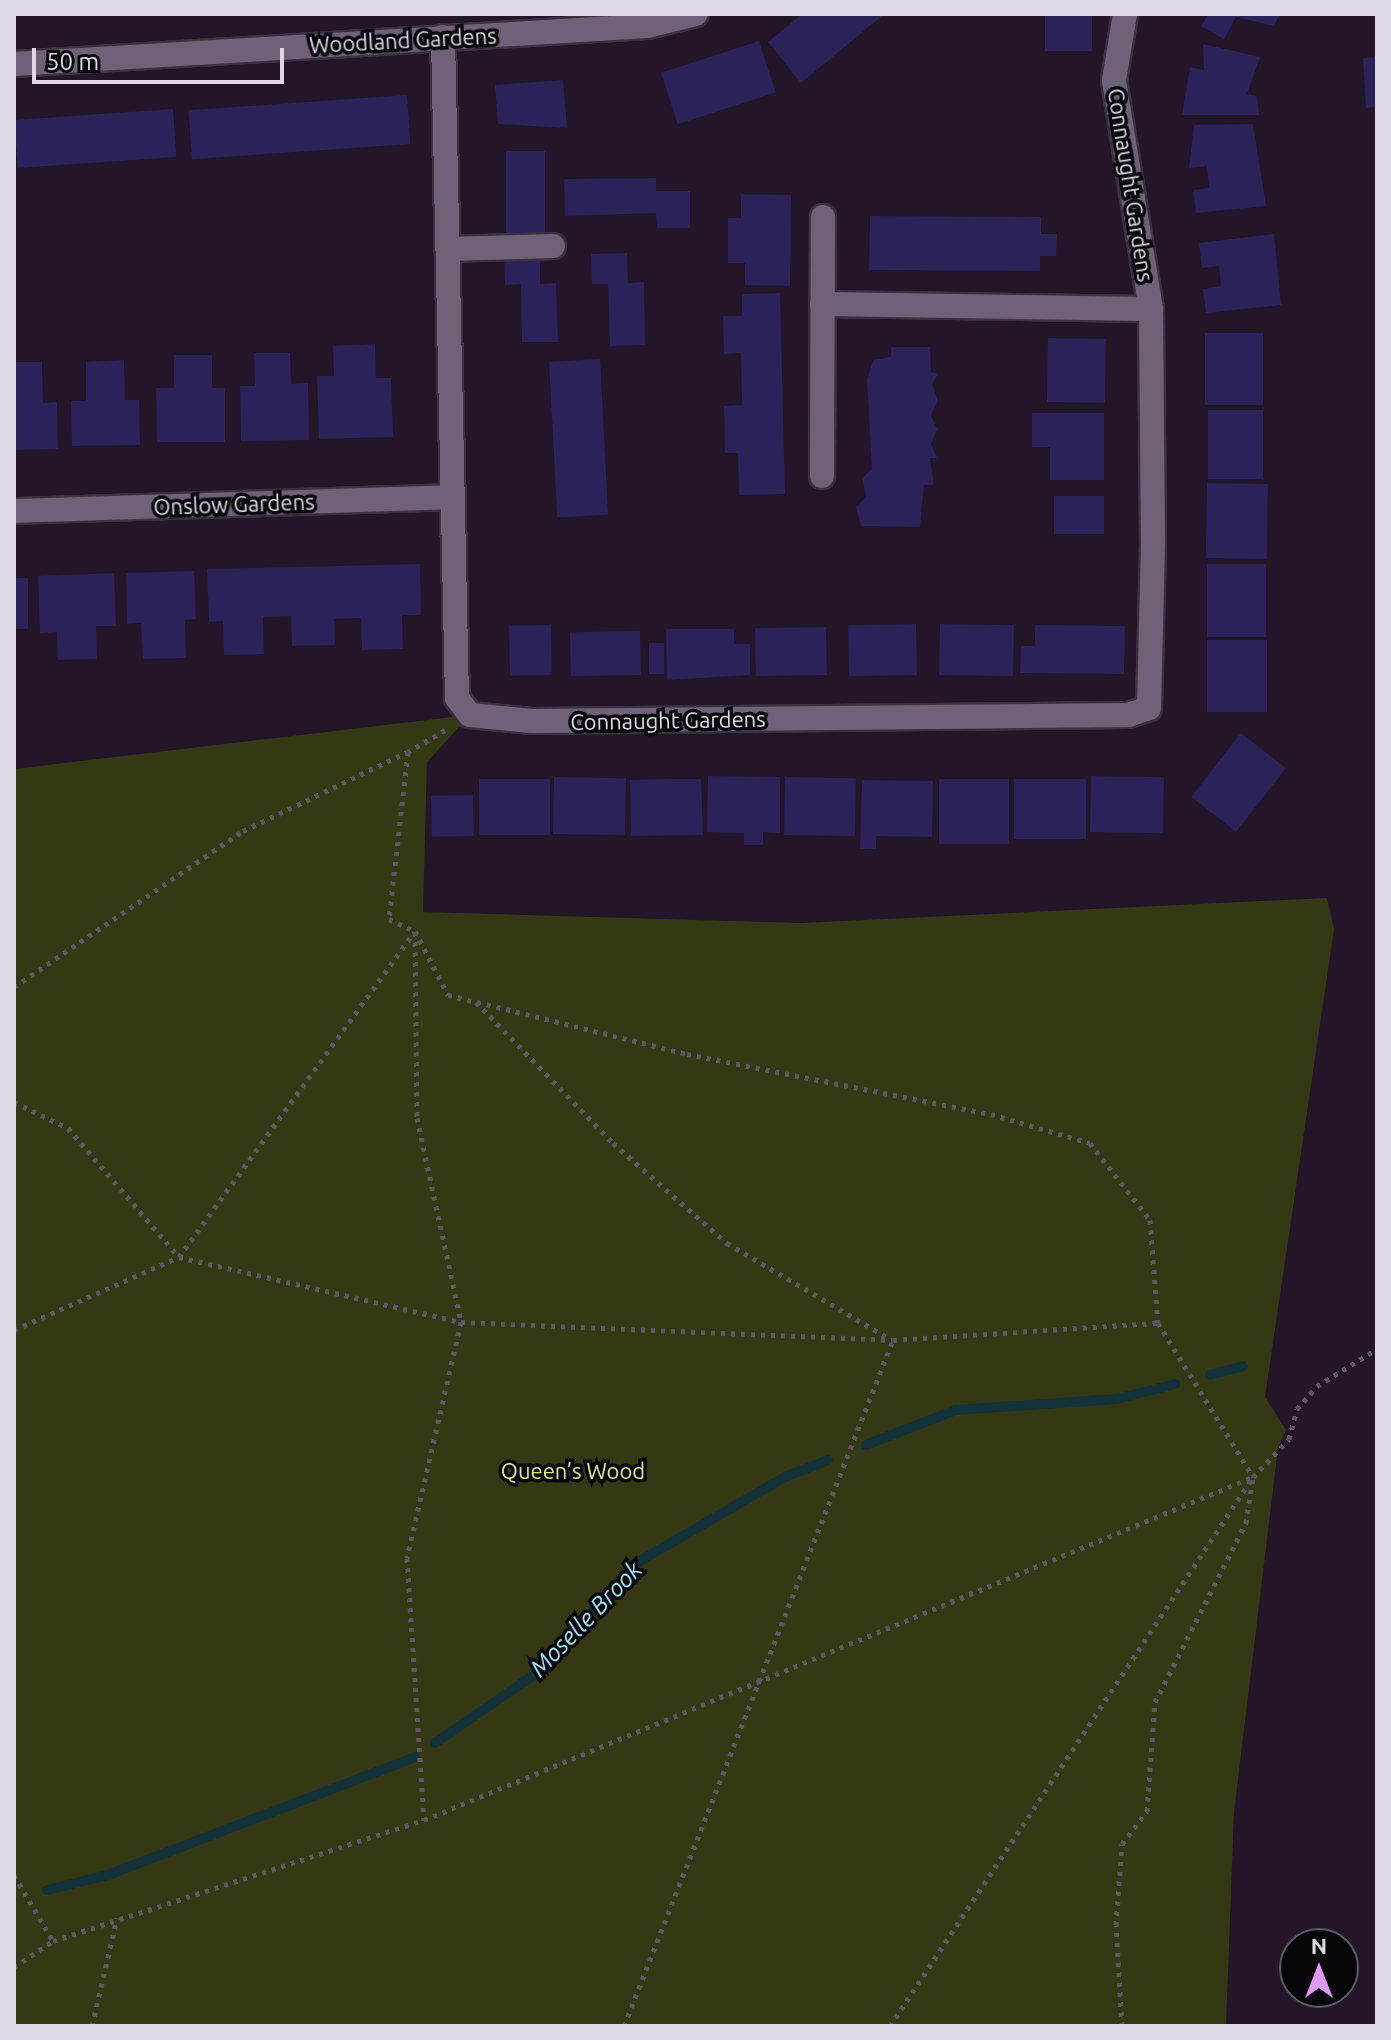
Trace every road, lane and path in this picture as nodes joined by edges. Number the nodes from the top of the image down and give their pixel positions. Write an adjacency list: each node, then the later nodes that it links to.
1 (696, 14): 3 (street, Woodland Gardens)
2 (1125, 14): 9 (street, Connaught Gardens)
3 (443, 37): 4 (street, Woodland Gardens); 7 (street)
4 (14, 64)
5 (823, 217): 8 (street)
6 (553, 246): 7 (street)
7 (448, 249): 11 (street)
8 (822, 304): 9 (street, Connaught Gardens); 10 (street)
9 (1151, 309): 13 (street, Connaught Gardens)
10 (822, 476)
11 (453, 497): 12 (street, Onslow Gardens); 13 (street)
12 (14, 511)
13 (470, 715): 14 (path)
14 (408, 752): 15 (path); 16 (path)
15 (415, 931): 17 (path); 19 (path); 20 (path)
16 (14, 987)
17 (476, 1002): 21 (path); 23 (path)
18 (14, 1102): 19 (path)
19 (179, 1257): 20 (path); 22 (path)
20 (461, 1322): 23 (path); 27 (path)
21 (1158, 1323): 23 (path); 25 (path)
22 (14, 1330)
23 (893, 1340): 26 (path)
24 (1377, 1349): 25 (path)
25 (1253, 1477): 26 (path); 34 (path); 35 (path)
26 (754, 1682): 27 (path); 33 (path)
27 (424, 1820): 29 (path)
28 (14, 1875): 30 (path)
29 (117, 1918): 30 (path); 32 (path)
30 (53, 1941): 31 (path)
31 (14, 1967)
32 (92, 2026)
33 (624, 2026)
34 (890, 2026)
35 (1122, 2026)

